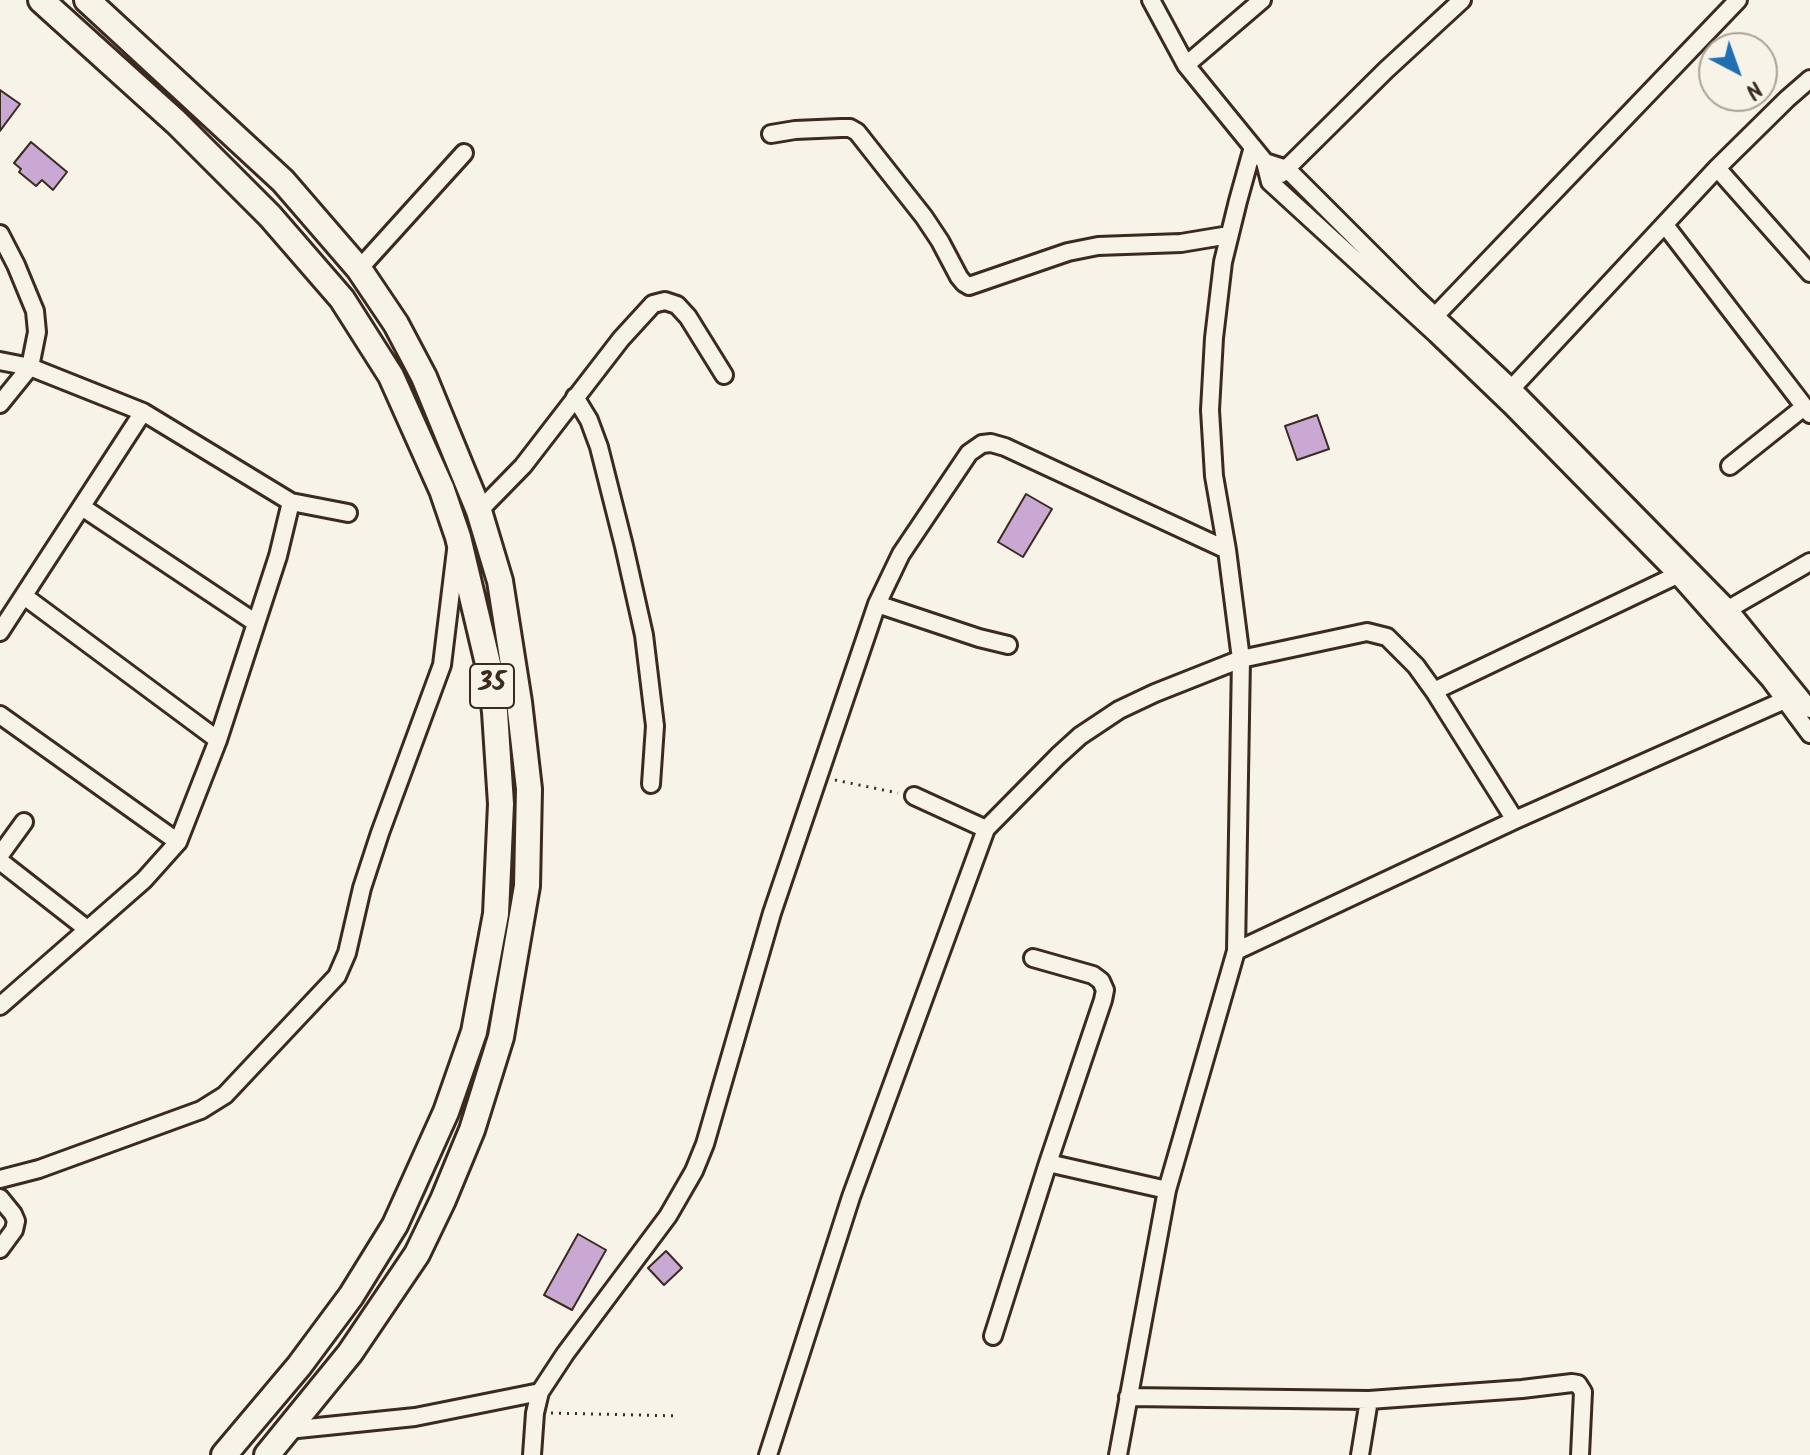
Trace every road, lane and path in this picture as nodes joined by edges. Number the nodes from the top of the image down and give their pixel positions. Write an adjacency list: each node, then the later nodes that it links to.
1 (41, 0): 35 (highway, 35)
2 (87, 0): 19 (highway, 35)
3 (1151, 0): 7 (street)
4 (1262, 0): 7 (street)
5 (1462, 0): 14 (street)
6 (1738, 0): 21 (street)
7 (1186, 65): 10 (street)
8 (1810, 79): 13 (street)
9 (771, 134): 18 (street)
10 (1253, 147): 12 (street); 18 (street)
11 (464, 153): 19 (street)
12 (1265, 162): 14 (street); 15 (street)
13 (1717, 168): 16 (street); 20 (street)
14 (1287, 169): 15 (street); 21 (street)
15 (1270, 182): 38 (street)
16 (1665, 225): 25 (street); 28 (street)
17 (0, 234): 23 (street)
18 (1229, 235): 36 (street)
19 (359, 269): 33 (highway, 35)
20 (1810, 273)
21 (1435, 316): 25 (street)
22 (0, 361): 23 (street)
23 (30, 367): 27 (street); 29 (street)
24 (724, 375): 26 (street)
25 (1512, 388): 41 (street)
26 (575, 397): 33 (street); 53 (street)
27 (0, 404)
28 (1807, 410): 30 (street)
29 (143, 412): 31 (street); 32 (street)
30 (1730, 466)
31 (291, 502): 34 (street); 42 (street)
32 (82, 507): 39 (street); 42 (street)
33 (479, 511): 75 (highway, 35)
34 (348, 513)
35 (458, 537): 65 (street); 76 (highway, 35)
36 (1227, 550): 40 (street); 45 (street)
37 (1810, 562): 41 (street)
38 (1677, 575): 41 (street); 46 (street)
39 (24, 596): 43 (street); 51 (street)
40 (877, 604): 44 (street); 52 (street)
41 (1722, 613): 47 (street)
42 (256, 623): 51 (street)
43 (0, 632)
44 (1008, 645)
45 (1241, 659): 46 (street); 57 (street); 61 (street)
46 (1434, 691): 55 (street)
47 (1792, 697): 48 (street); 50 (street); 55 (street)
48 (1810, 709)
49 (0, 715): 58 (street)
50 (1810, 734)
51 (218, 740): 58 (street)
52 (819, 777): 54 (path); 70 (street)
53 (651, 784)
54 (914, 796): 57 (street)
55 (1515, 820): 61 (street)
56 (24, 822): 59 (street)
57 (986, 829): 79 (street)
58 (178, 842): 60 (street)
59 (0, 858): 60 (street)
60 (87, 929): 63 (street)
61 (1236, 951): 66 (street)
62 (1033, 958): 64 (street)
63 (0, 1006)
64 (1048, 1163): 66 (street); 69 (street)
65 (0, 1179)
66 (1167, 1190): 71 (street)
67 (0, 1198): 68 (street)
68 (0, 1249)
69 (993, 1336)
70 (540, 1392): 73 (street); 75 (street)
71 (1128, 1397): 72 (street); 80 (street)
72 (1369, 1400): 81 (street); 82 (street)
73 (535, 1413): 74 (path); 78 (street)
74 (679, 1416)
75 (288, 1430): 77 (highway, 35)
76 (224, 1455)
77 (267, 1455)
78 (532, 1455)
79 (768, 1455)
80 (1118, 1455)
81 (1360, 1455)
82 (1580, 1455)

